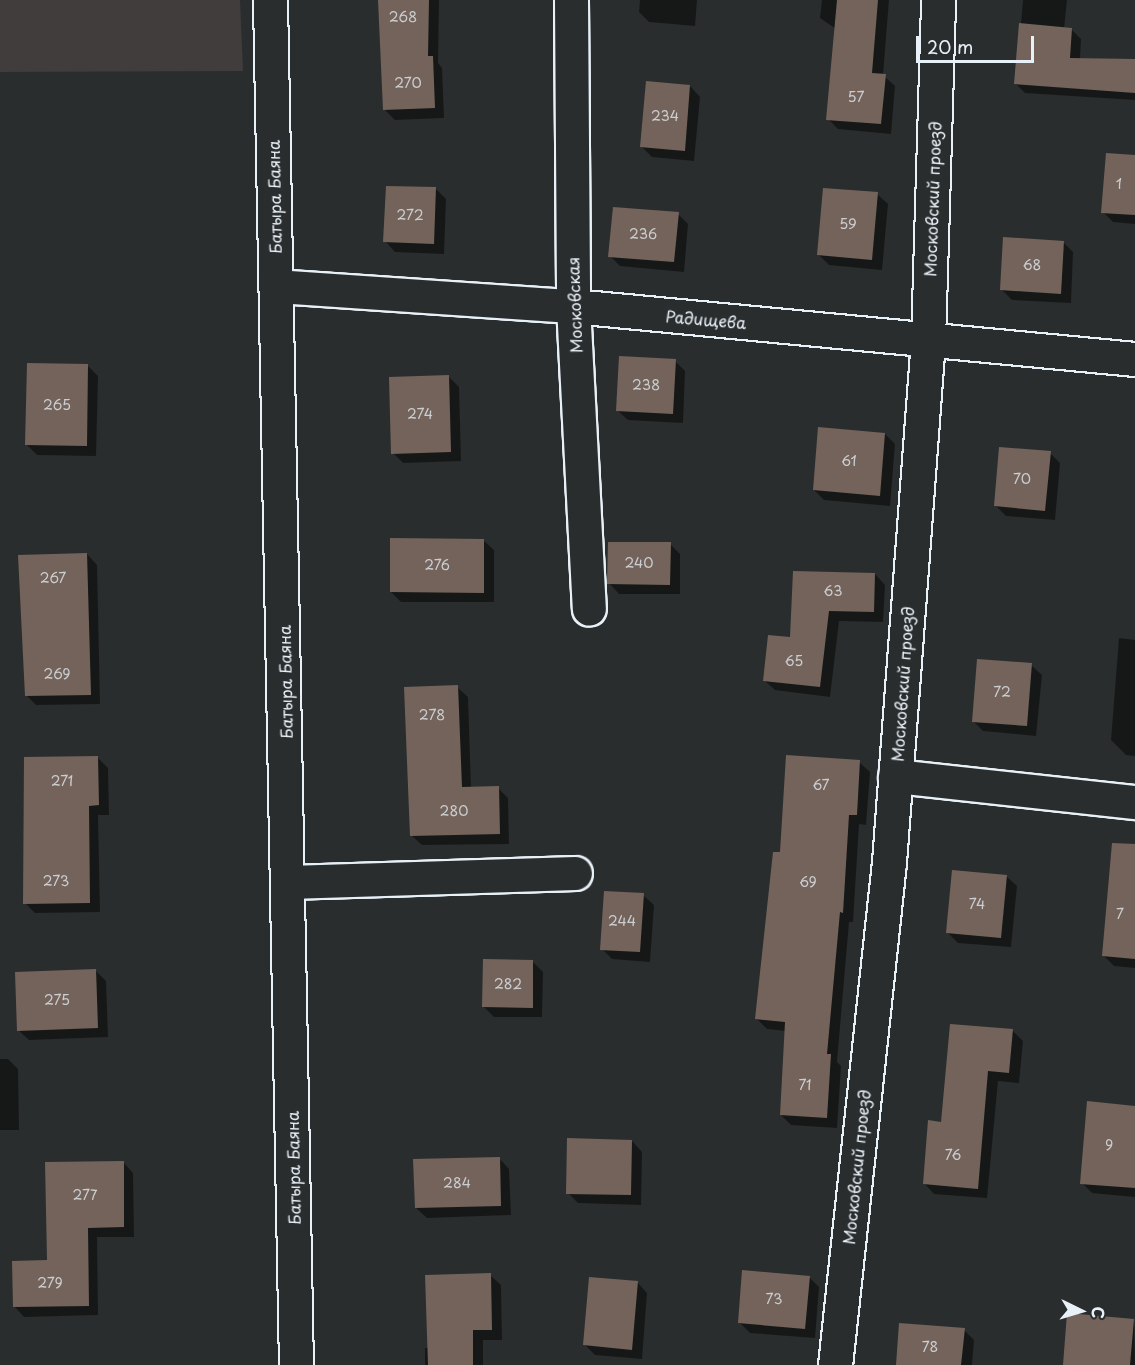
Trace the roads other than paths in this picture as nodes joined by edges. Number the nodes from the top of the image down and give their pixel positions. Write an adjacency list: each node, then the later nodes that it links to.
1 (270, 0): 4 (street, Батыра Баяна)
2 (571, 0): 5 (street, Московская)
3 (938, 0): 6 (street, Московский проезд)
4 (276, 286): 5 (street, Радищева); 12 (street, Батыра Баяна)
5 (573, 306): 6 (street, Радищева); 8 (street, Московская)
6 (928, 340): 7 (street, Радищева); 9 (street, Московский проезд)
7 (1135, 359)
8 (588, 609)
9 (895, 776): 10 (street); 14 (street, Московский проезд)
10 (1135, 802)
11 (575, 873): 12 (street)
12 (289, 882): 13 (street, Батыра Баяна)
13 (296, 1365)
14 (836, 1365)

